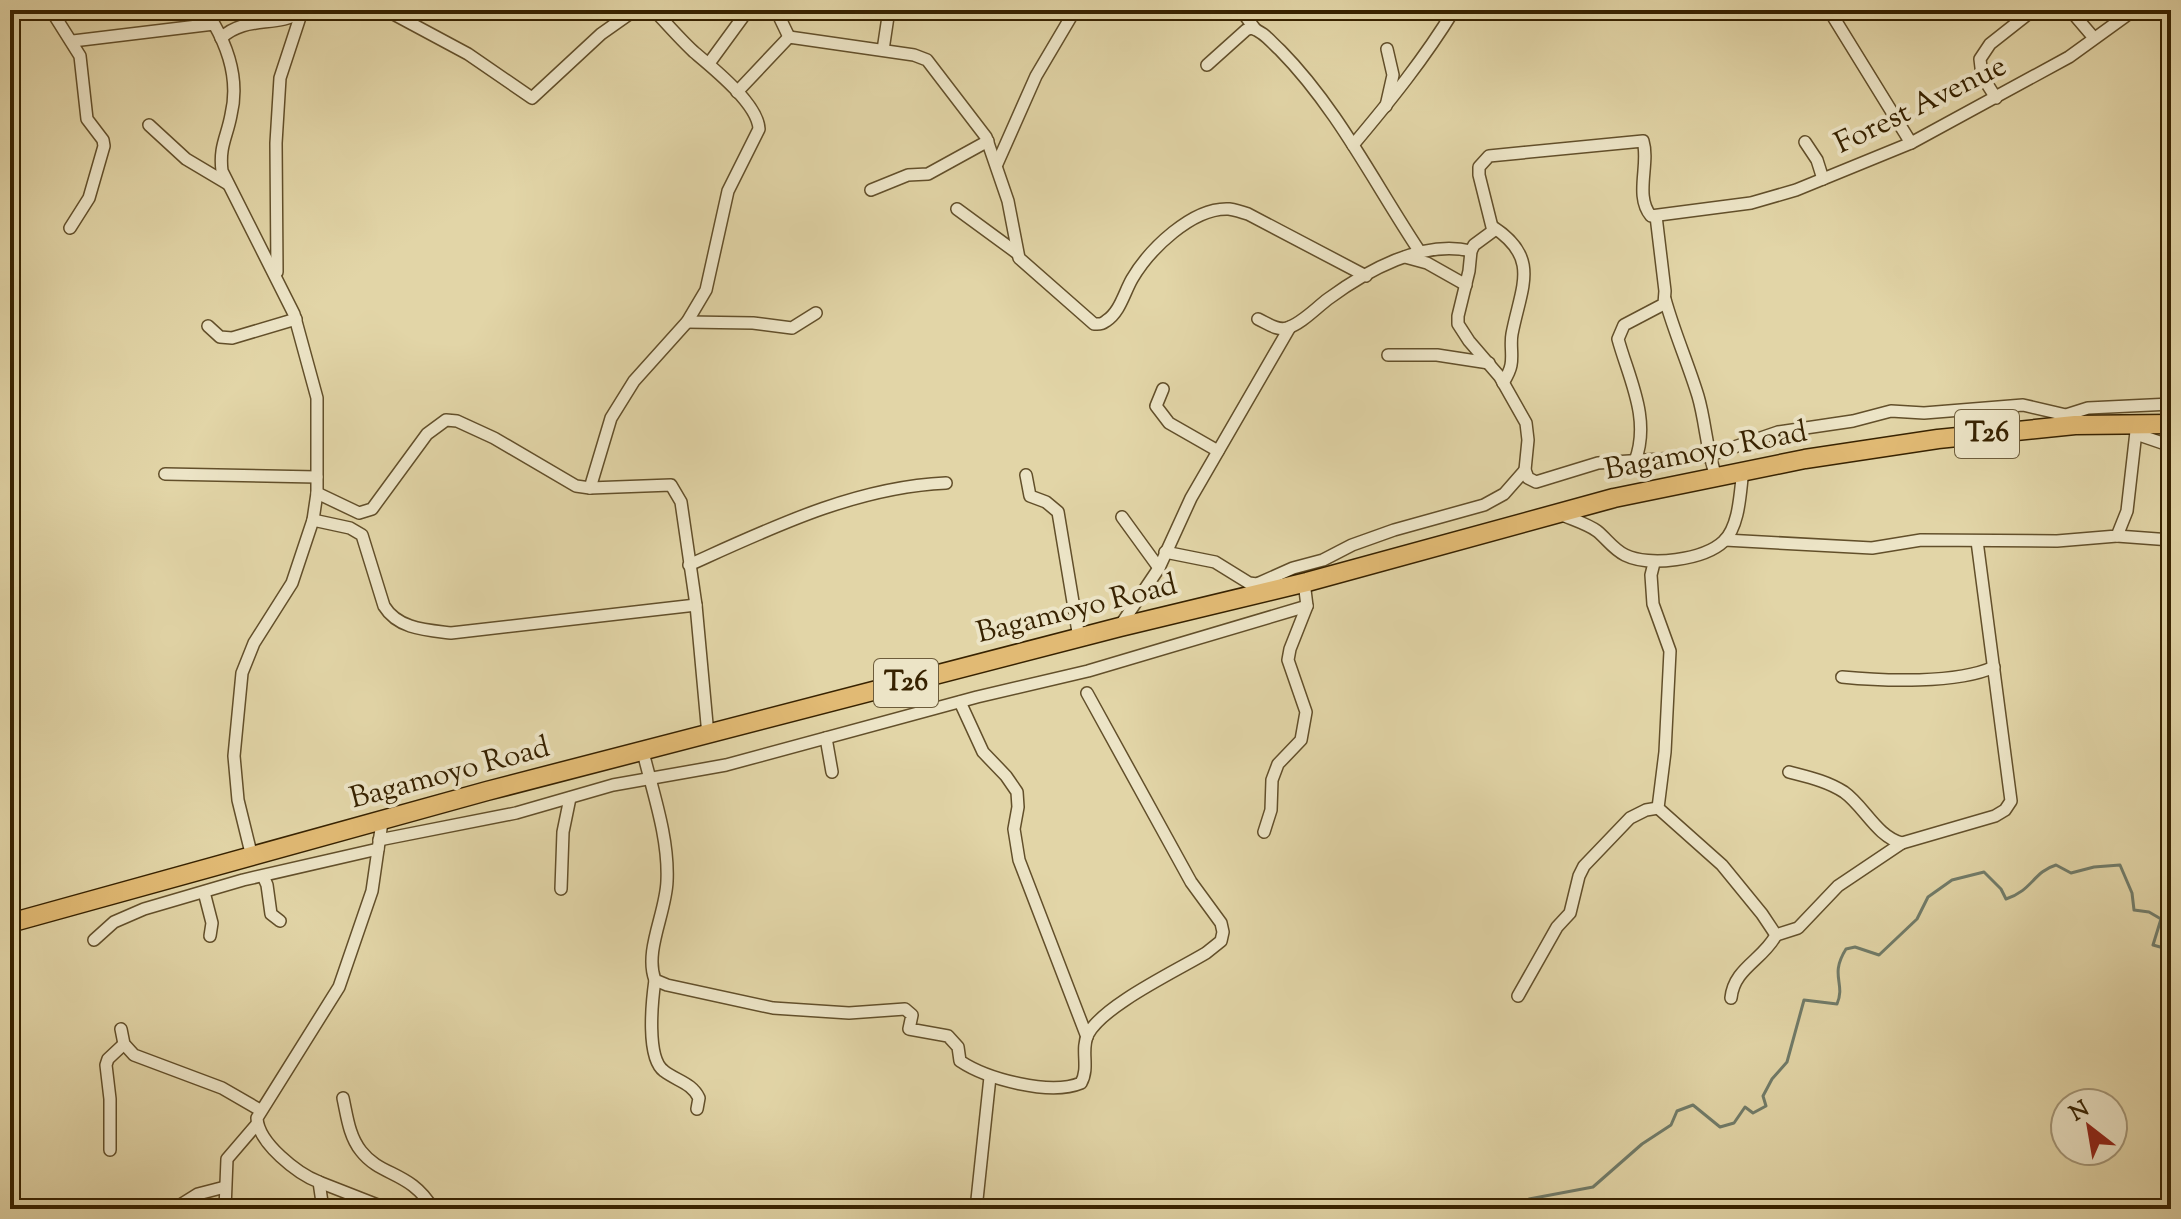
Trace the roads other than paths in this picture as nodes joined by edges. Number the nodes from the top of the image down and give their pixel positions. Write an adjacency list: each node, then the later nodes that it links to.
1 (51, 10): 20 (street)
2 (302, 10): 18 (street); 45 (street)
3 (386, 10): 4 (street)
4 (635, 10)
5 (654, 10): 23 (street)
6 (748, 10): 23 (street)
7 (776, 10): 17 (street)
8 (1075, 10): 33 (street)
9 (1241, 10): 16 (street)
10 (1454, 10): 27 (street)
11 (1829, 10): 31 (street)
12 (2033, 10): 26 (street)
13 (2070, 10): 19 (street)
14 (2134, 10): 19 (street, Forest Avenue)
15 (886, 11): 22 (street)
16 (1253, 20): 24 (street); 32 (street)
17 (789, 37): 22 (street); 25 (street)
18 (221, 38): 20 (street); 35 (street)
19 (2094, 38): 26 (street, Forest Avenue)
20 (73, 41): 40 (street)
21 (1387, 49): 27 (street)
22 (883, 50): 29 (street)
23 (710, 62): 25 (street)
24 (1207, 65)
25 (737, 92): 52 (street)
26 (1996, 98): 31 (street, Forest Avenue)
27 (1386, 106): 32 (street)
28 (149, 125): 35 (street)
29 (988, 141): 33 (street); 36 (street)
30 (1805, 142): 34 (street)
31 (1911, 143): 34 (street, Forest Avenue)
32 (1353, 145): 42 (street)
33 (997, 164): 43 (street)
34 (1823, 179): 38 (street, Forest Avenue)
35 (228, 185): 45 (street)
36 (871, 190)
37 (957, 209): 43 (street)
38 (1656, 216): 39 (street); 48 (street)
39 (1493, 227): 41 (street); 57 (street)
40 (70, 228)
41 (1471, 251): 42 (street); 47 (street)
42 (1420, 252): 44 (street)
43 (1017, 253): 46 (street)
44 (1404, 257): 46 (street); 47 (street)
45 (277, 276): 50 (street)
46 (1366, 276): 54 (street)
47 (1466, 285): 56 (street)
48 (1665, 299): 64 (street); 65 (street)
49 (816, 313): 52 (street)
50 (296, 319): 53 (street); 71 (street)
51 (1258, 319): 54 (street)
52 (687, 322): 73 (street)
53 (208, 326)
54 (1290, 327): 63 (street)
55 (1388, 355): 56 (street)
56 (1489, 363): 57 (street)
57 (1503, 383): 66 (street)
58 (1163, 389): 63 (street)
59 (2171, 404): 64 (street)
60 (2171, 424): 61 (highway, Bagamoyo Road / T26)
61 (2136, 429): 62 (street); 67 (highway, Bagamoyo Road / T26); 80 (street)
62 (2171, 446)
63 (1218, 451): 84 (street)
64 (1708, 456): 65 (street); 70 (street)
65 (1635, 461): 66 (street)
66 (1525, 470): 84 (street)
67 (1743, 470): 70 (highway, Bagamoyo Road / T26); 81 (street)
68 (165, 474): 71 (street)
69 (1026, 475): 92 (street)
70 (1716, 476): 76 (highway, Bagamoyo Road / T26)
71 (317, 477): 74 (street)
72 (946, 483): 86 (street)
73 (590, 488): 74 (street); 86 (street)
74 (317, 493): 79 (street)
75 (2171, 494): 77 (street)
76 (1557, 513): 85 (street); 88 (highway, Bagamoyo Road / T26)
77 (2167, 516)
78 (1122, 517): 87 (street)
79 (313, 520): 89 (street); 110 (street)
80 (2117, 536): 82 (street); 83 (street)
81 (1725, 540): 83 (street); 85 (street)
82 (2171, 540)
83 (1977, 541): 93 (street)
84 (1165, 552): 87 (street)
85 (1654, 563): 105 (street)
86 (689, 565): 89 (street)
87 (1159, 568): 91 (street)
88 (1304, 582): 90 (street); 91 (highway, Bagamoyo Road / T26)
89 (696, 605): 98 (street)
90 (1307, 606): 94 (street); 106 (street)
91 (1120, 627): 92 (highway, Bagamoyo Road / T26)
92 (1079, 638): 98 (highway, Bagamoyo Road / T26)
93 (1994, 667): 95 (street); 109 (street)
94 (1079, 673): 96 (street); 97 (street)
95 (1842, 677)
96 (1087, 693): 108 (street); 123 (street)
97 (960, 702): 99 (street); 123 (street)
98 (708, 735): 100 (highway, Bagamoyo Road / T26)
99 (826, 738): 101 (street); 103 (street)
100 (643, 752): 103 (street); 107 (highway, Bagamoyo Road / T26)
101 (832, 772)
102 (1789, 772): 109 (street)
103 (650, 779): 104 (street); 119 (street)
104 (570, 798): 107 (street); 112 (street)
105 (1658, 808): 116 (street); 120 (street)
106 (1264, 832)
107 (379, 837): 110 (highway, Bagamoyo Road / T26); 111 (street); 128 (street)
108 (1161, 840)
109 (1902, 843): 116 (street)
110 (252, 857): 115 (highway, Bagamoyo Road / T26)
111 (263, 876): 113 (street); 114 (street)
112 (561, 889)
113 (204, 892): 117 (street); 118 (street)
114 (280, 921)
115 (10, 923)
116 (1776, 935): 121 (street)
117 (210, 936)
118 (94, 940)
119 (655, 980): 125 (street); 127 (street)
120 (1518, 996)
121 (1731, 998)
122 (121, 1029): 124 (street)
123 (1087, 1037): 125 (street)
124 (124, 1044): 128 (street); 130 (street)
125 (990, 1077): 138 (street)
126 (343, 1098): 137 (street)
127 (697, 1109)
128 (260, 1110): 129 (street)
129 (257, 1124): 131 (street); 132 (street)
130 (110, 1150)
131 (319, 1182): 135 (street); 136 (street)
132 (225, 1187): 133 (street); 134 (street)
133 (174, 1209)
134 (225, 1209)
135 (323, 1209)
136 (388, 1209)
137 (433, 1209)
138 (976, 1209)

